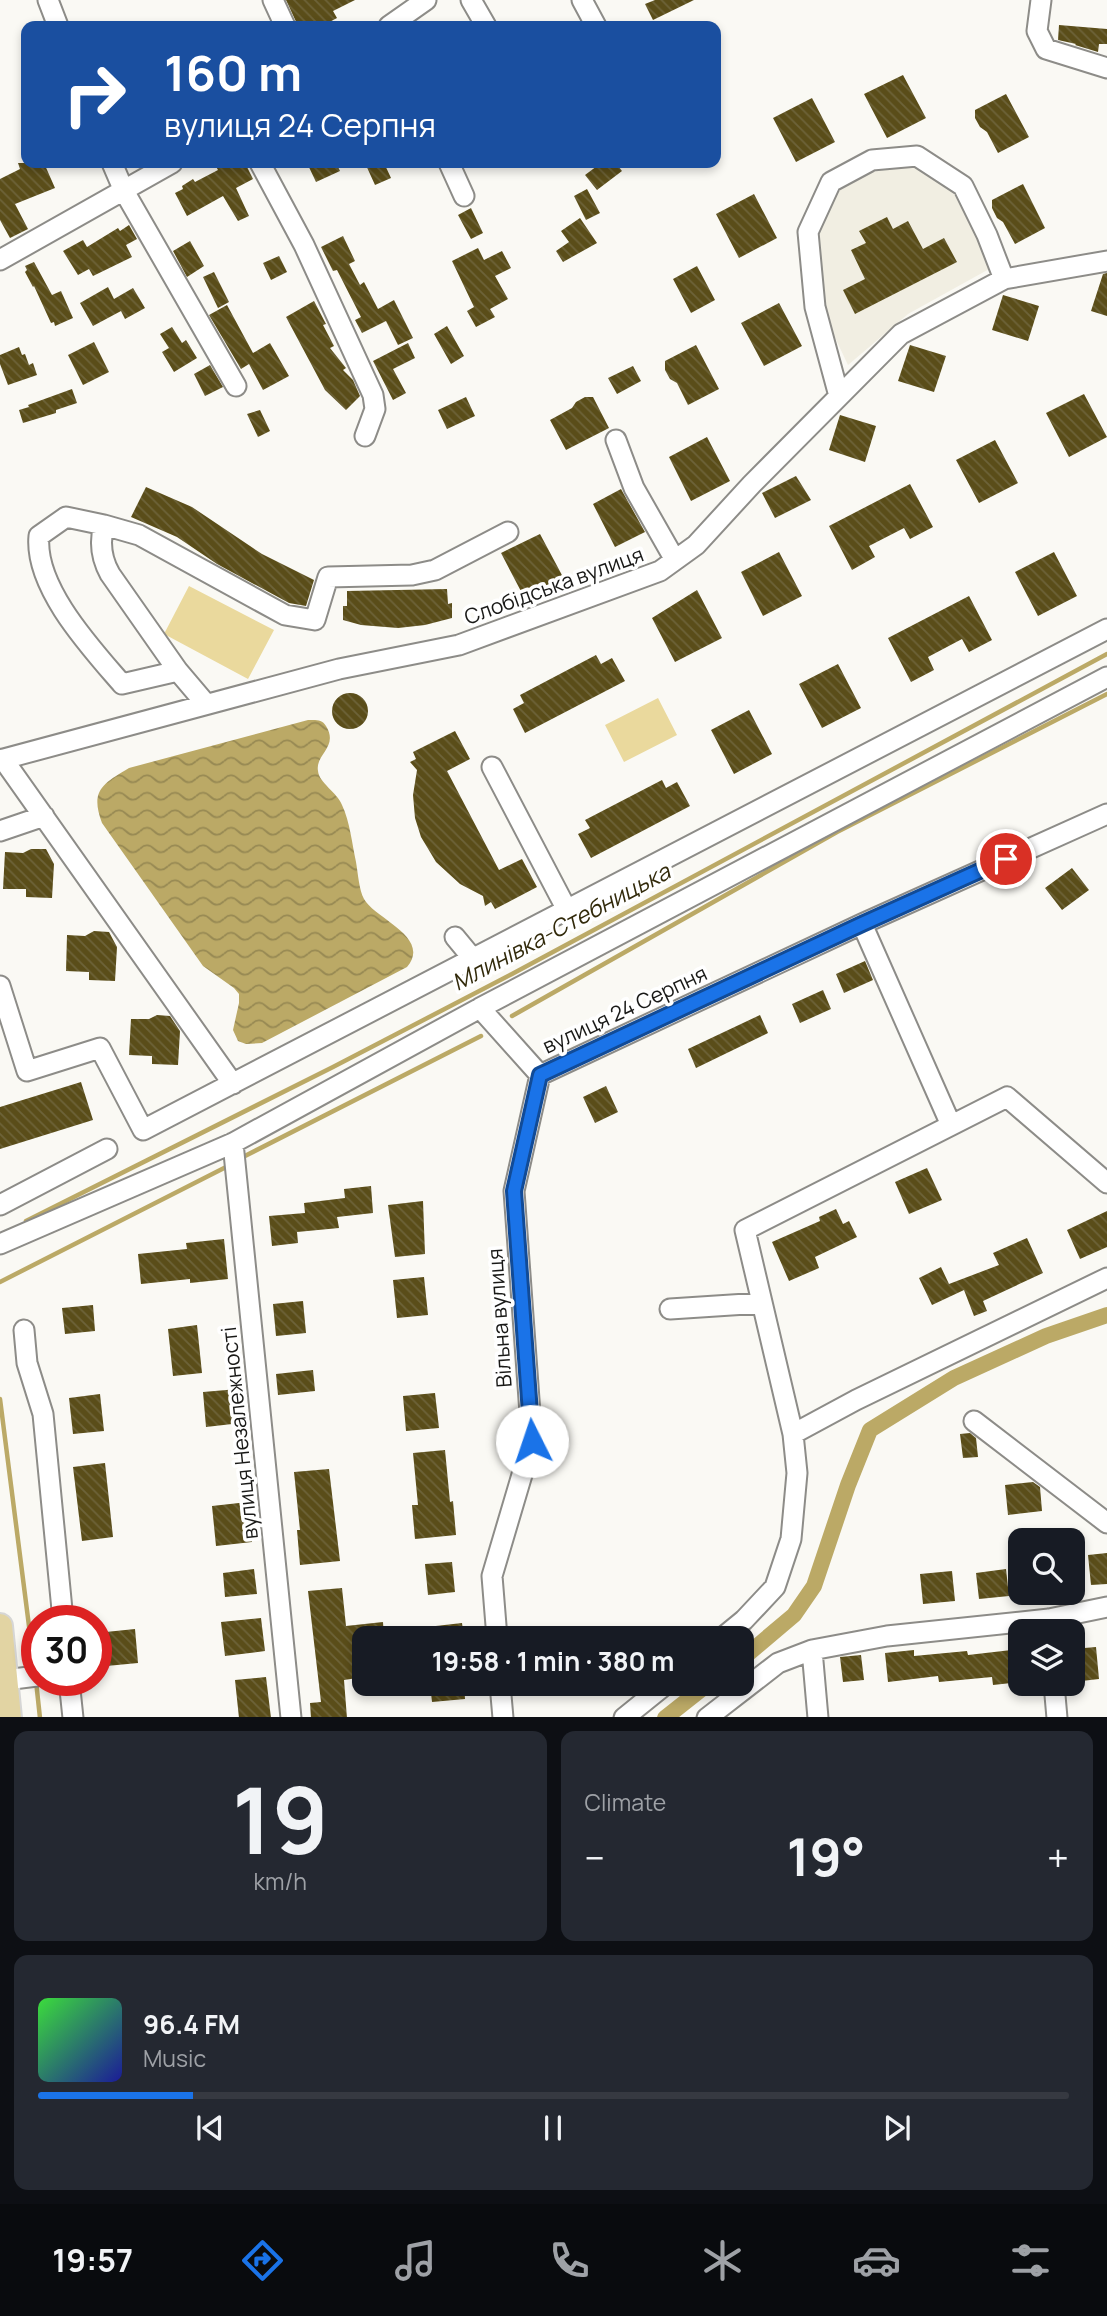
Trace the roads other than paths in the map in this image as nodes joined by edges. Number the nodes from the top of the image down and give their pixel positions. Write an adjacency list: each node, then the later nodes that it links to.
1 (48, 0): 7 (street)
2 (273, 0): 8 (street)
3 (426, 0): 9 (street)
4 (471, 0): 10 (street)
5 (582, 0): 11 (street)
6 (1041, 0): 12 (street)
7 (56, 21)
8 (283, 21)
9 (396, 21)
10 (483, 21)
11 (593, 21)
12 (1107, 68)
13 (114, 168): 17 (street)
14 (163, 168): 17 (street)
15 (263, 168): 24 (street)
16 (451, 168): 18 (street)
17 (124, 191): 19 (street); 22 (street)
18 (464, 196)
19 (0, 260)
20 (1107, 261): 21 (street, Слобідська вулиця)
21 (1004, 279): 23 (street, Слобідська вулиця); 23 (street)
22 (236, 386)
23 (839, 396): 28 (street, Слобідська вулиця)
24 (365, 436)
25 (616, 440): 28 (street)
26 (104, 525): 27 (street); 30 (street); 30 (street)
27 (508, 532)
28 (675, 560): 32 (street, Слобідська вулиця)
29 (1107, 629): 38 (street)
30 (178, 671): 32 (street)
31 (1107, 677): 43 (street)
32 (206, 705): 33 (street, Слобідська вулиця)
33 (2, 759): 35 (street, Слобідська вулиця)
34 (492, 767): 38 (street)
35 (44, 816): 37 (street); 45 (street, Слобідська вулиця)
36 (1106, 816): 39 (street, вулиця 24 Серпня)
37 (0, 831)
38 (567, 910): 41 (street)
39 (862, 924): 44 (street, вулиця 24 Серпня); 46 (street)
40 (455, 937): 41 (street)
41 (474, 960): 45 (street)
42 (0, 986): 45 (street)
43 (480, 1008): 44 (street, вулиця 24 Серпня); 47 (street)
44 (540, 1075): 63 (street, Вільна вулиця)
45 (233, 1084)
46 (951, 1125): 49 (street); 53 (street)
47 (233, 1143): 51 (street); 75 (street, вулиця Незалежності)
48 (107, 1149): 50 (street)
49 (1107, 1183)
50 (0, 1205)
51 (0, 1244)
52 (1107, 1278): 57 (street)
53 (762, 1303): 54 (street); 57 (street)
54 (670, 1309)
55 (24, 1330): 59 (street)
56 (974, 1421): 58 (street)
57 (793, 1434): 64 (street)
58 (1107, 1523)
59 (62, 1605)
60 (1107, 1607): 61 (street)
61 (1069, 1619)
62 (0, 1626): 68 (main road)
63 (496, 1626)
64 (737, 1626)
65 (1008, 1628): 66 (street)
66 (812, 1650): 78 (street); 79 (street)
67 (21, 1678): 68 (street)
68 (5, 1680): 73 (main road)
69 (71, 1696): 74 (street)
70 (501, 1696): 76 (street)
71 (651, 1696): 77 (street)
72 (1055, 1696): 80 (street)
73 (9, 1717)
74 (73, 1717)
75 (291, 1717)
76 (503, 1717)
77 (624, 1717)
78 (706, 1717)
79 (818, 1717)
80 (1056, 1717)

